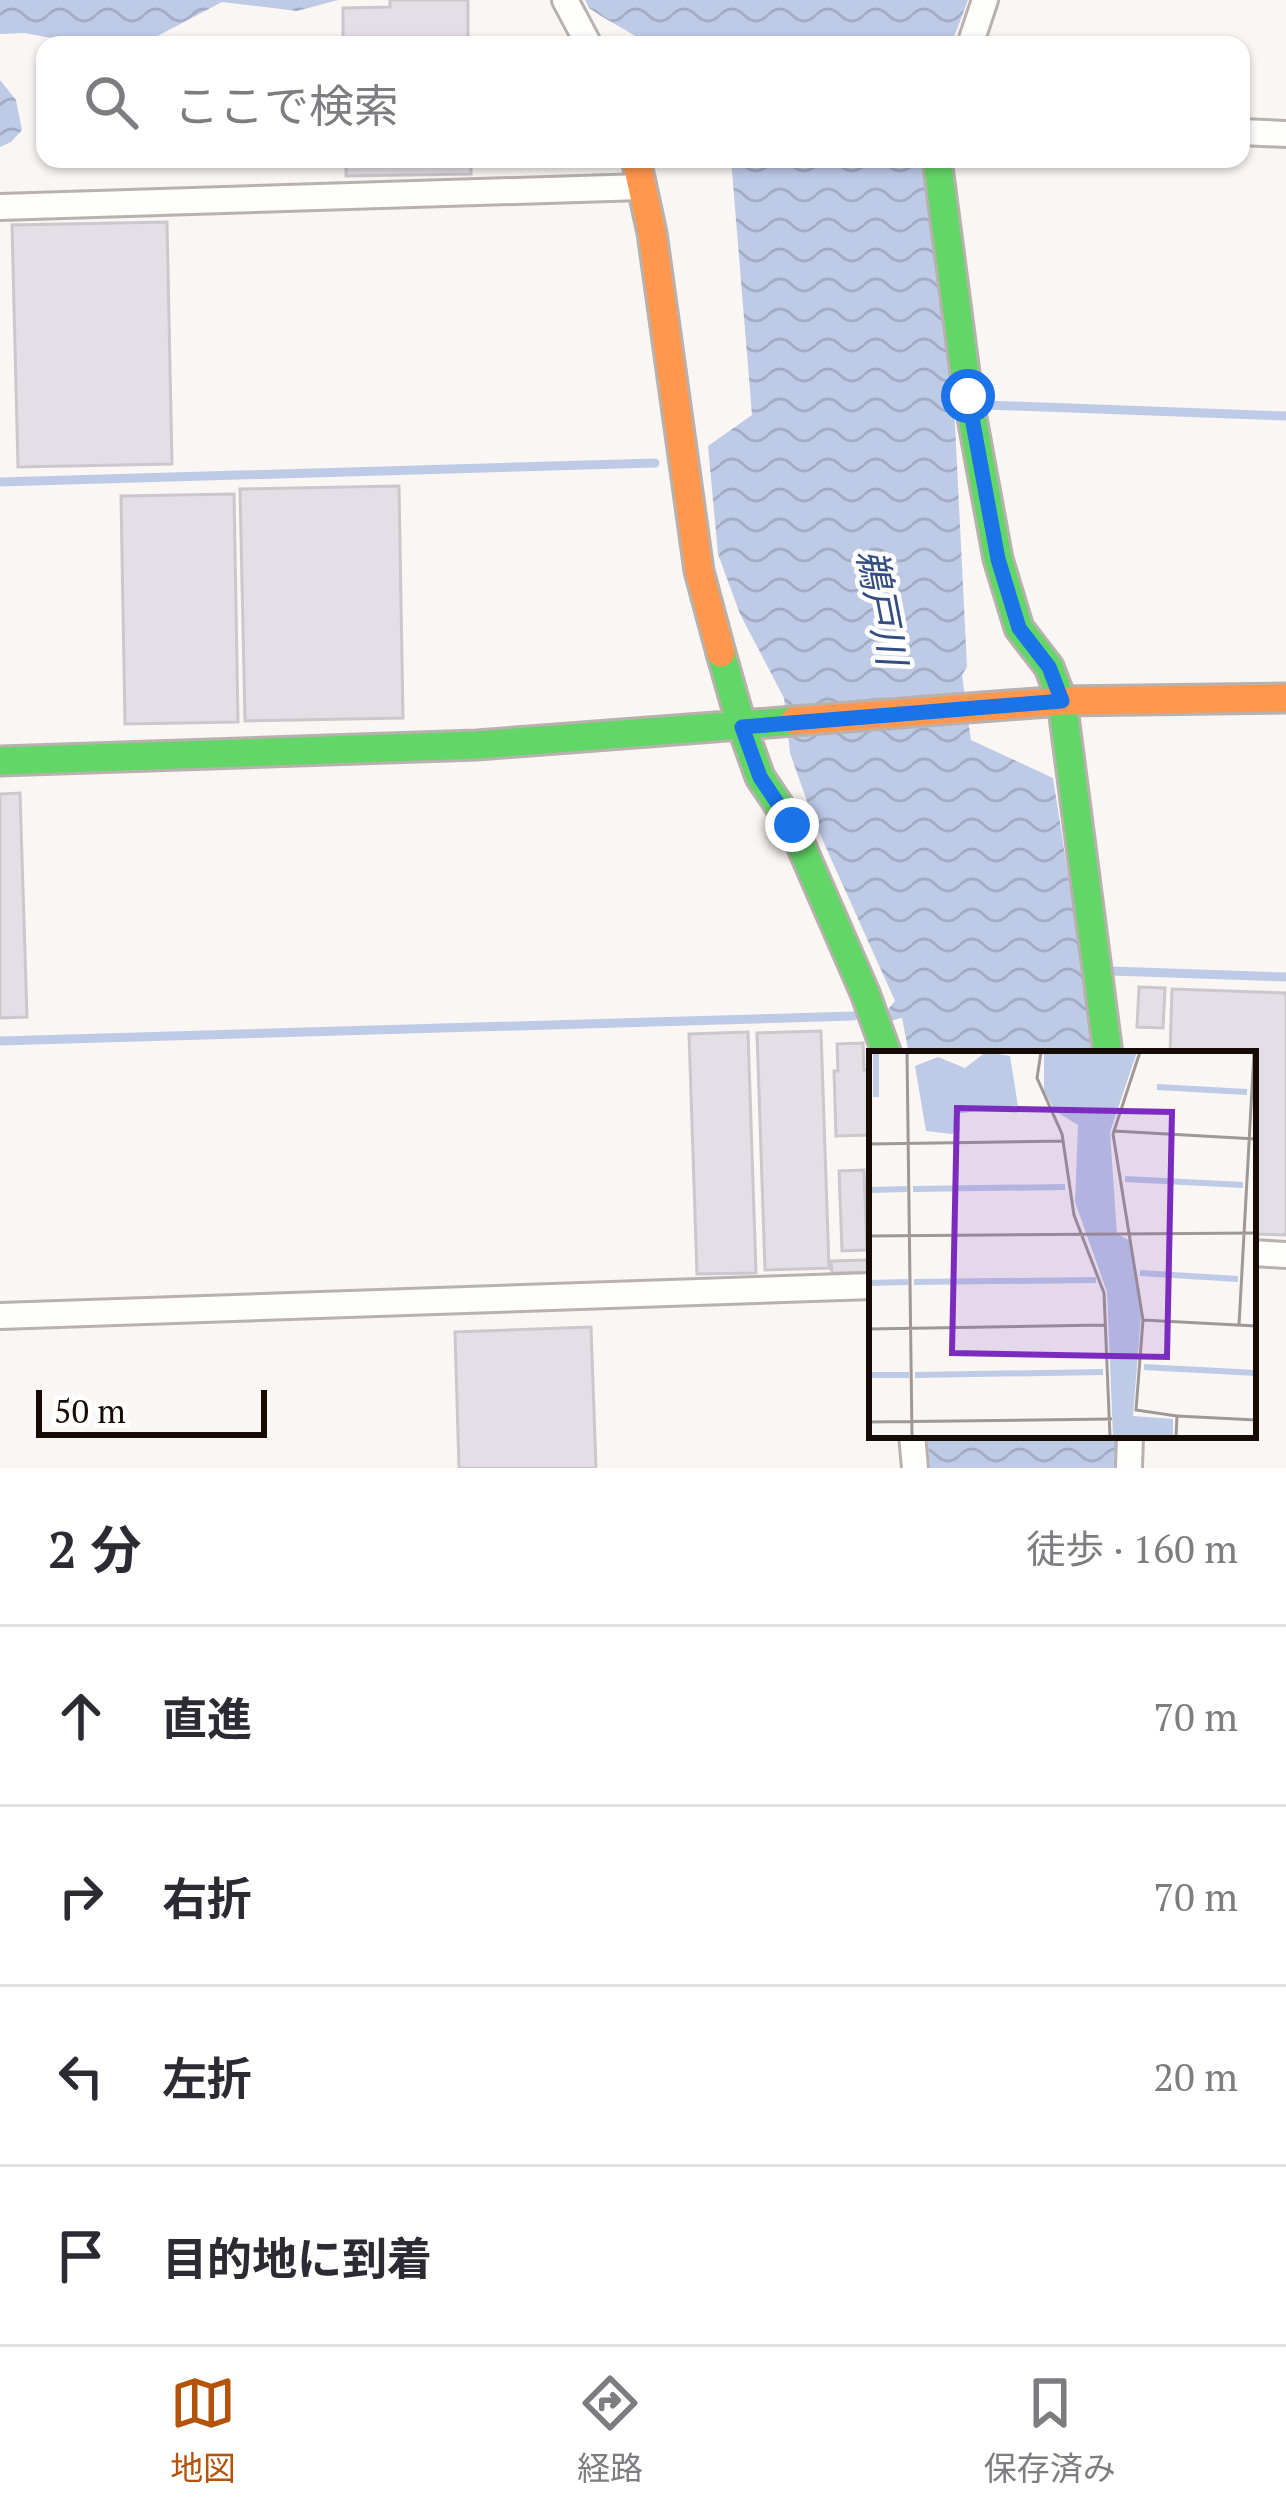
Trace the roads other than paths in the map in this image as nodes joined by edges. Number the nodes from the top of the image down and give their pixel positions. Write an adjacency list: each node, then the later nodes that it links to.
1 (565, 0): 3 (street)
2 (985, 0): 4 (street)
3 (584, 36)
4 (973, 36)
5 (1250, 132): 6 (street)
6 (1286, 134)
7 (938, 168): 11 (street)
8 (639, 173): 9 (street); 12 (street)
9 (0, 207)
10 (1286, 698): 11 (street)
11 (1062, 701): 12 (street); 15 (street)
12 (742, 727): 13 (street); 14 (street)
13 (0, 760)
14 (886, 1051)
15 (1108, 1051)
16 (1256, 1253): 17 (street)
17 (1286, 1255)
18 (869, 1286): 19 (street)
19 (0, 1316)
20 (912, 1438): 22 (street)
21 (1130, 1438): 23 (street)
22 (915, 1468)
23 (1129, 1468)

